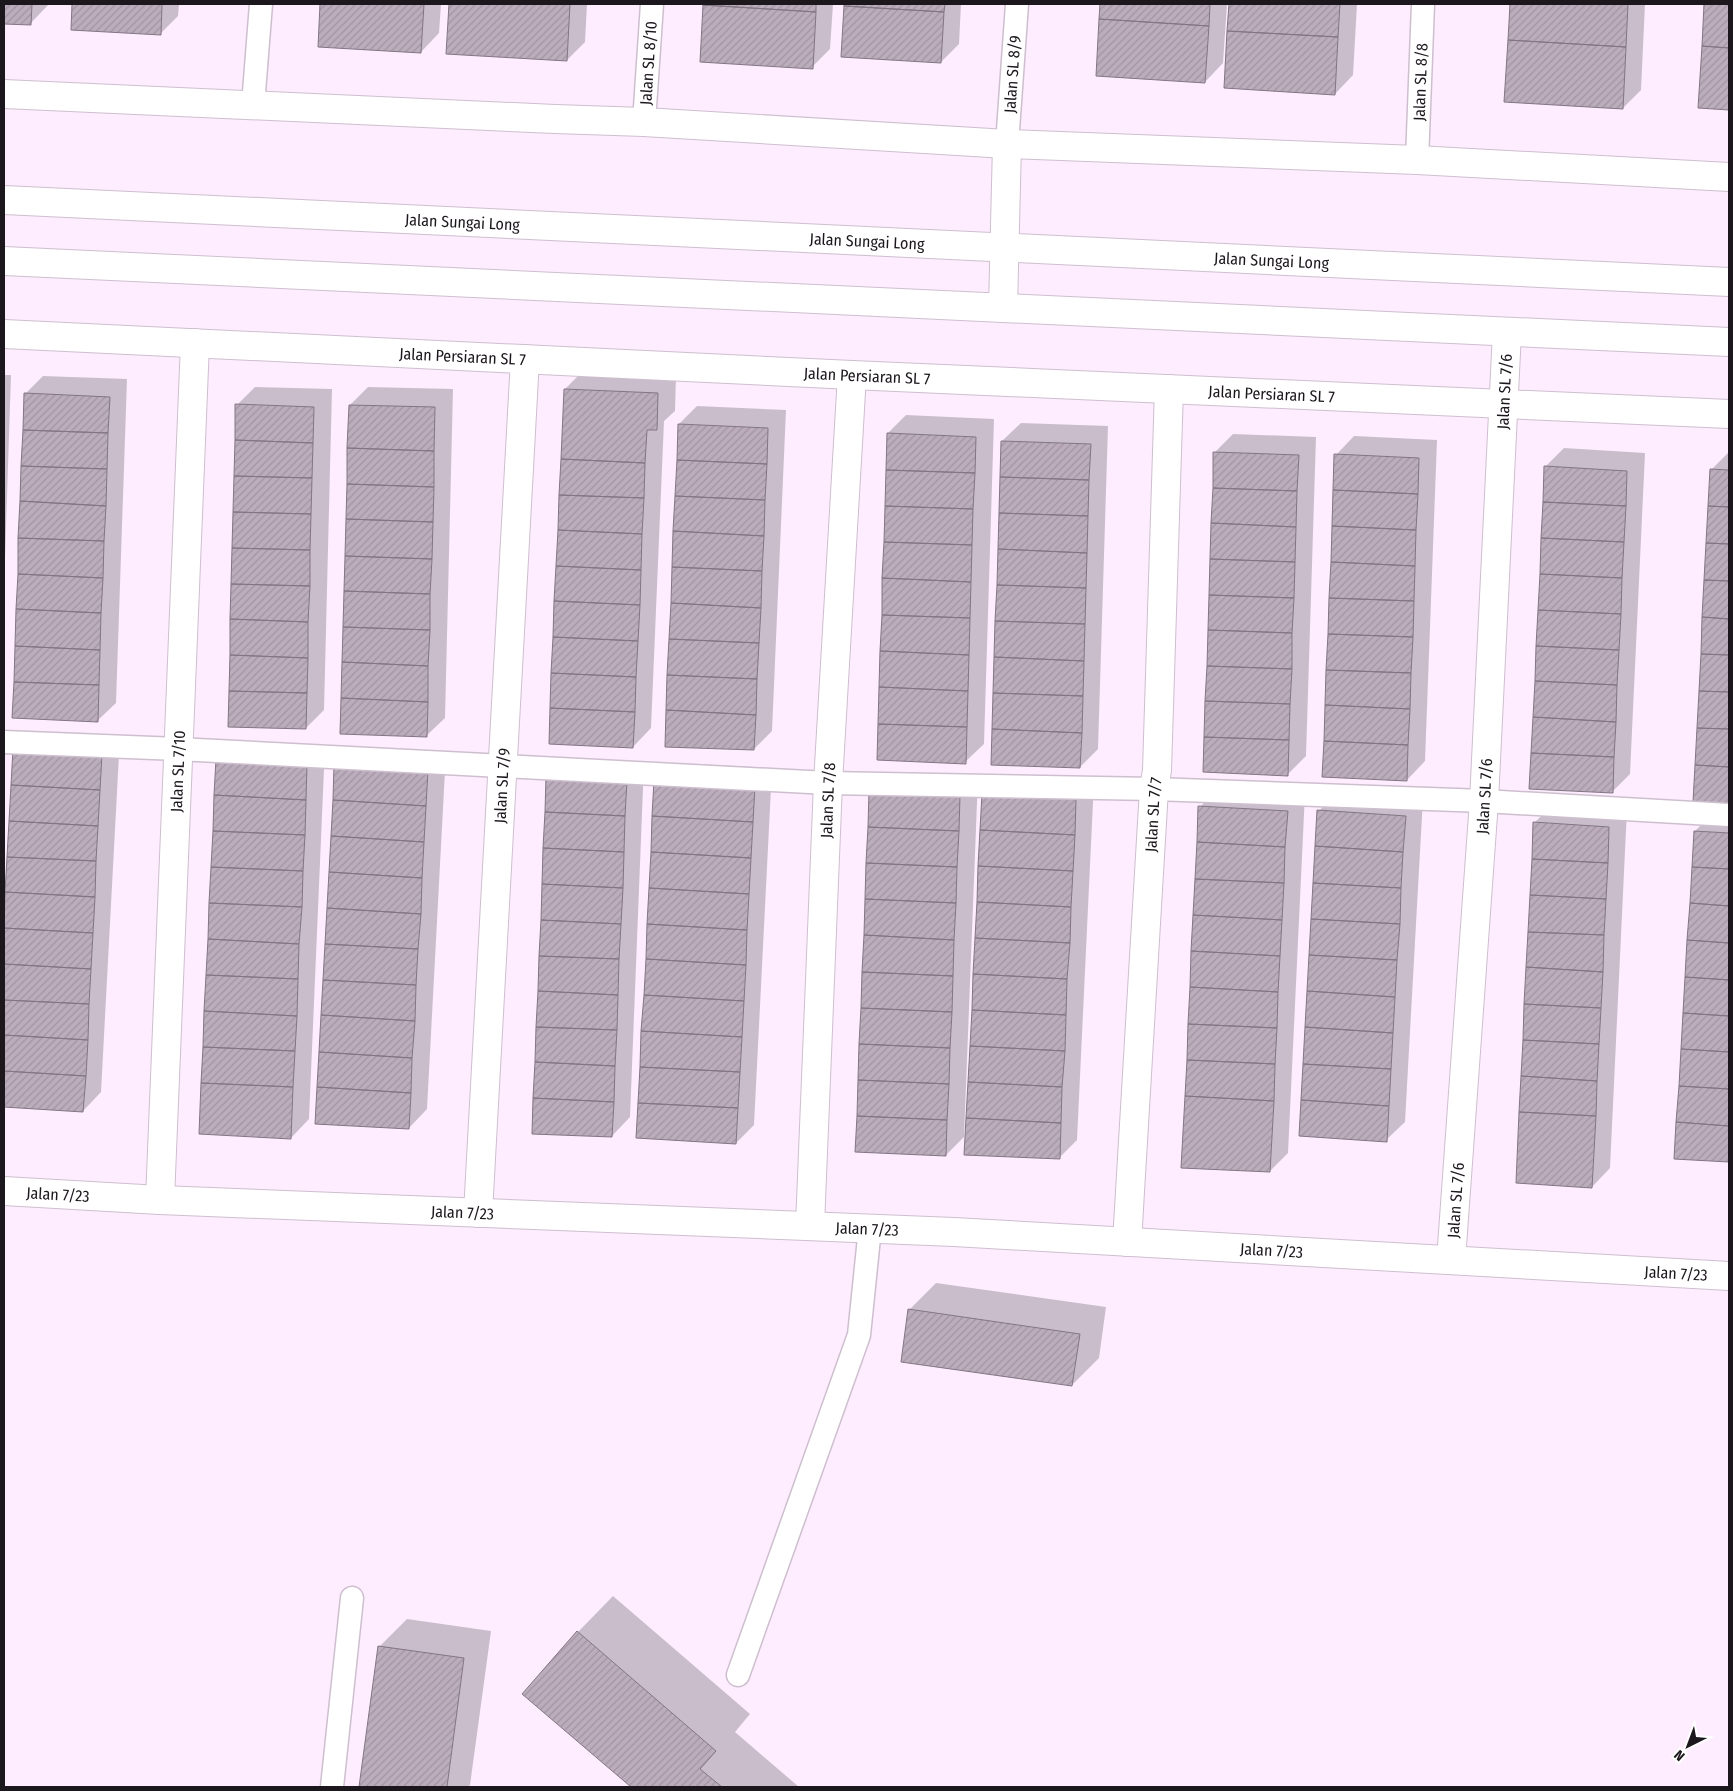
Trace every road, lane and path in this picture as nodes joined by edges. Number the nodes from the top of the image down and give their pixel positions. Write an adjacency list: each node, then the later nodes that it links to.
1 (261, 4): 6 (lane)
2 (652, 4): 7 (lane, Jalan SL 8/10)
3 (1017, 4): 8 (lane, Jalan SL 8/9)
4 (1423, 4): 9 (lane, Jalan SL 8/8)
5 (4, 94): 6 (street)
6 (253, 105): 7 (street)
7 (644, 122): 8 (street)
8 (1007, 144): 9 (street); 12 (street)
9 (1417, 160): 10 (street)
10 (1729, 177)
11 (4, 200): 12 (street, Jalan Sungai Long)
12 (1003, 247): 14 (street, Jalan Sungai Long); 15 (street)
13 (4, 262): 15 (street)
14 (1729, 282)
15 (1003, 308): 16 (street)
16 (1508, 332): 18 (street); 23 (street, Jalan SL 7/6)
17 (4, 334): 19 (street, Jalan Persiaran SL 7)
18 (1729, 342)
19 (195, 343): 20 (street, Jalan Persiaran SL 7); 26 (street, Jalan SL 7/10)
20 (525, 359): 21 (street, Jalan Persiaran SL 7); 27 (street, Jalan SL 7/9)
21 (852, 375): 22 (street, Jalan Persiaran SL 7); 28 (street, Jalan SL 7/8)
22 (1169, 389): 23 (street, Jalan Persiaran SL 7); 29 (street, Jalan SL 7/7)
23 (1505, 403): 24 (street, Jalan Persiaran SL 7); 30 (street, Jalan SL 7/6)
24 (1729, 414)
25 (4, 742): 26 (lane)
26 (178, 749): 27 (lane); 33 (street, Jalan SL 7/10)
27 (503, 766): 28 (lane); 34 (street, Jalan SL 7/9)
28 (828, 783): 29 (lane); 35 (street, Jalan SL 7/8)
29 (1154, 788): 30 (lane); 37 (street, Jalan SL 7/7)
30 (1484, 800): 31 (lane); 38 (street, Jalan SL 7/6)
31 (1729, 816)
32 (4, 1191): 33 (street, Jalan 7/23)
33 (160, 1200): 34 (street, Jalan 7/23)
34 (478, 1213): 35 (street, Jalan 7/23)
35 (810, 1226): 36 (street, Jalan 7/23)
36 (870, 1228): 37 (street, Jalan 7/23); 41 (lane)
37 (1127, 1242): 38 (street, Jalan 7/23)
38 (1452, 1260): 39 (street, Jalan 7/23)
39 (1729, 1276)
40 (352, 1598): 42 (lane)
41 (738, 1675)
42 (332, 1787)

